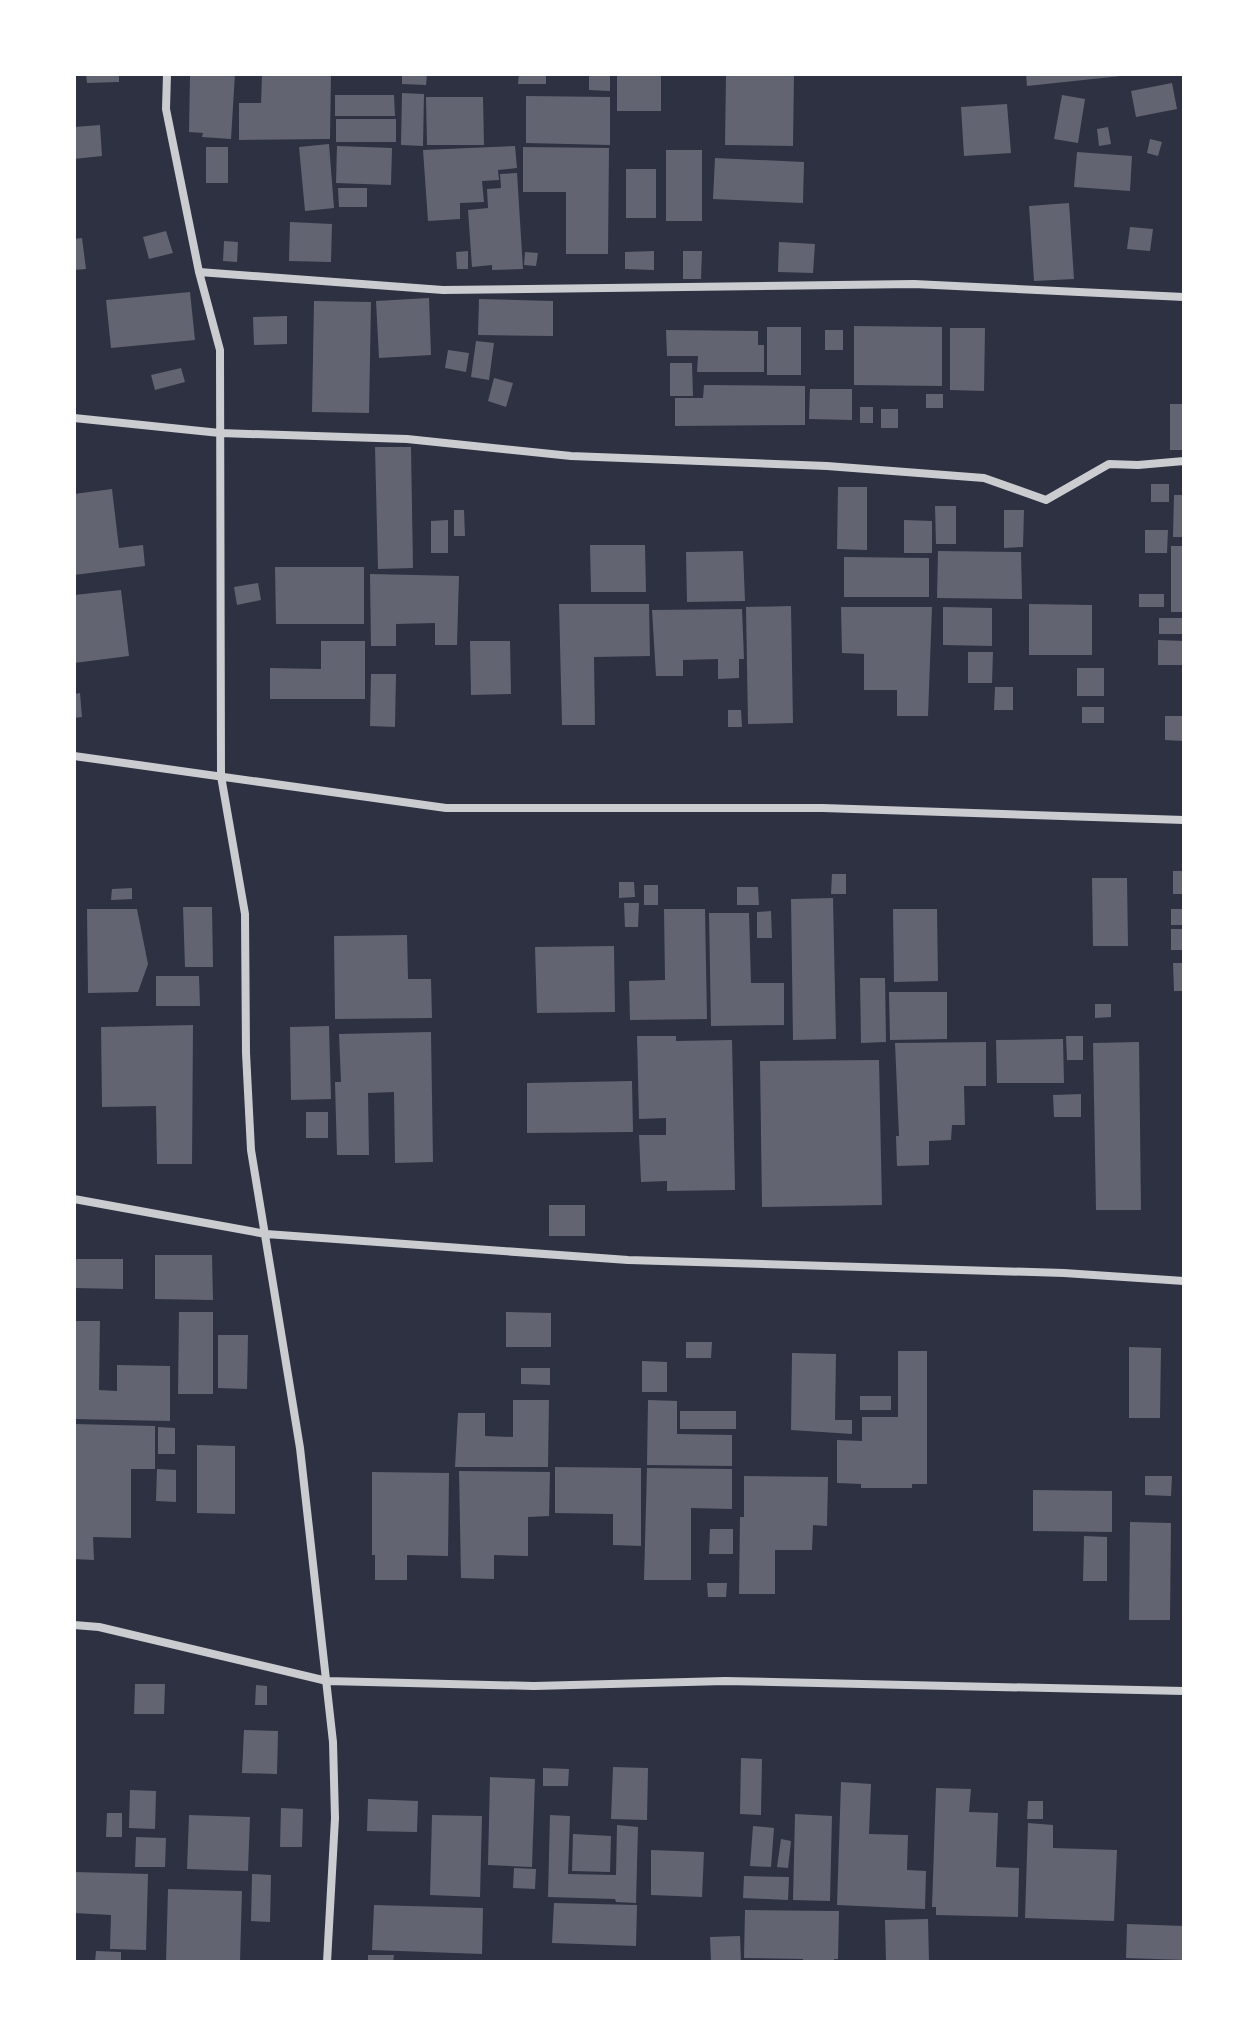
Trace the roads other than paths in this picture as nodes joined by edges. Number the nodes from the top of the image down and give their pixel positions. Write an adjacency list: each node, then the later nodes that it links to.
1 (167, 74): 2 (street)
2 (199, 272): 3 (street); 5 (street)
3 (1184, 297)
4 (74, 418): 5 (street)
5 (220, 433): 6 (street); 8 (street)
6 (1184, 461)
7 (74, 756): 8 (street)
8 (221, 776): 9 (street); 11 (street)
9 (1184, 820)
10 (74, 1199): 11 (street)
11 (266, 1234): 12 (street); 14 (street)
12 (1184, 1281)
13 (74, 1625): 14 (street)
14 (327, 1681): 15 (street); 16 (street)
15 (1184, 1691)
16 (327, 1962)

